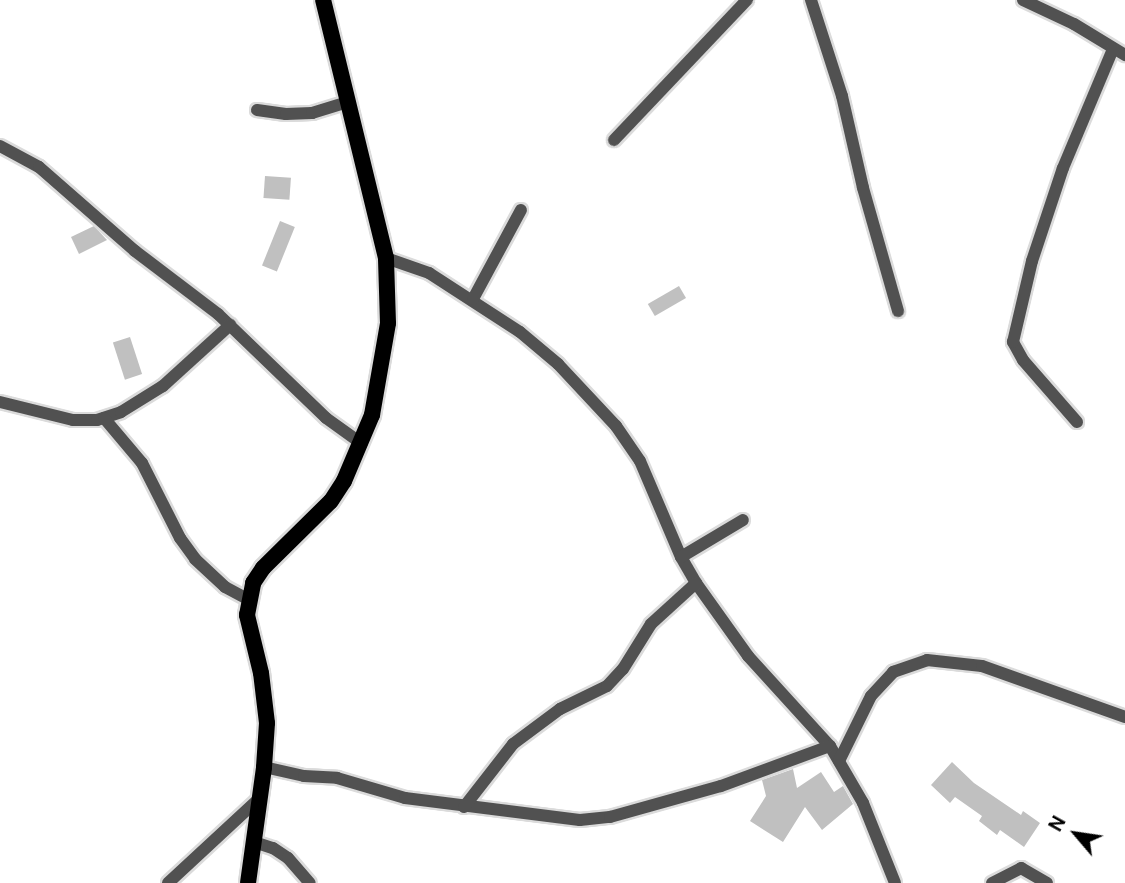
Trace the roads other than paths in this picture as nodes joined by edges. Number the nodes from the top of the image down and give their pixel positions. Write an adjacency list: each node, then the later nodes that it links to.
1 (323, 0): 6 (main road)
2 (747, 0): 8 (street)
3 (811, 0): 13 (street)
4 (1023, 0): 5 (street)
5 (1119, 52): 17 (street)
6 (349, 102): 7 (street); 11 (main road)
7 (257, 110)
8 (614, 140)
9 (0, 146): 14 (street)
10 (521, 210): 12 (street)
11 (386, 258): 12 (street); 18 (main road)
12 (472, 299): 20 (street)
13 (898, 311)
14 (230, 326): 16 (street); 18 (street)
15 (0, 402): 16 (street)
16 (104, 418): 22 (street)
17 (1077, 422)
18 (362, 444): 22 (main road)
19 (743, 520): 20 (street)
20 (681, 556): 21 (street)
21 (696, 583): 24 (street); 28 (street)
22 (249, 600): 26 (main road)
23 (1125, 717): 25 (street)
24 (830, 746): 25 (street); 28 (street)
25 (839, 761): 33 (street)
26 (264, 767): 27 (main road); 28 (street)
27 (261, 797): 29 (main road); 30 (street)
28 (464, 807)
29 (254, 842): 31 (main road); 32 (street)
30 (168, 883)
31 (248, 883)
32 (310, 883)
33 (895, 883)
34 (992, 883): 35 (street)
35 (1047, 883)

